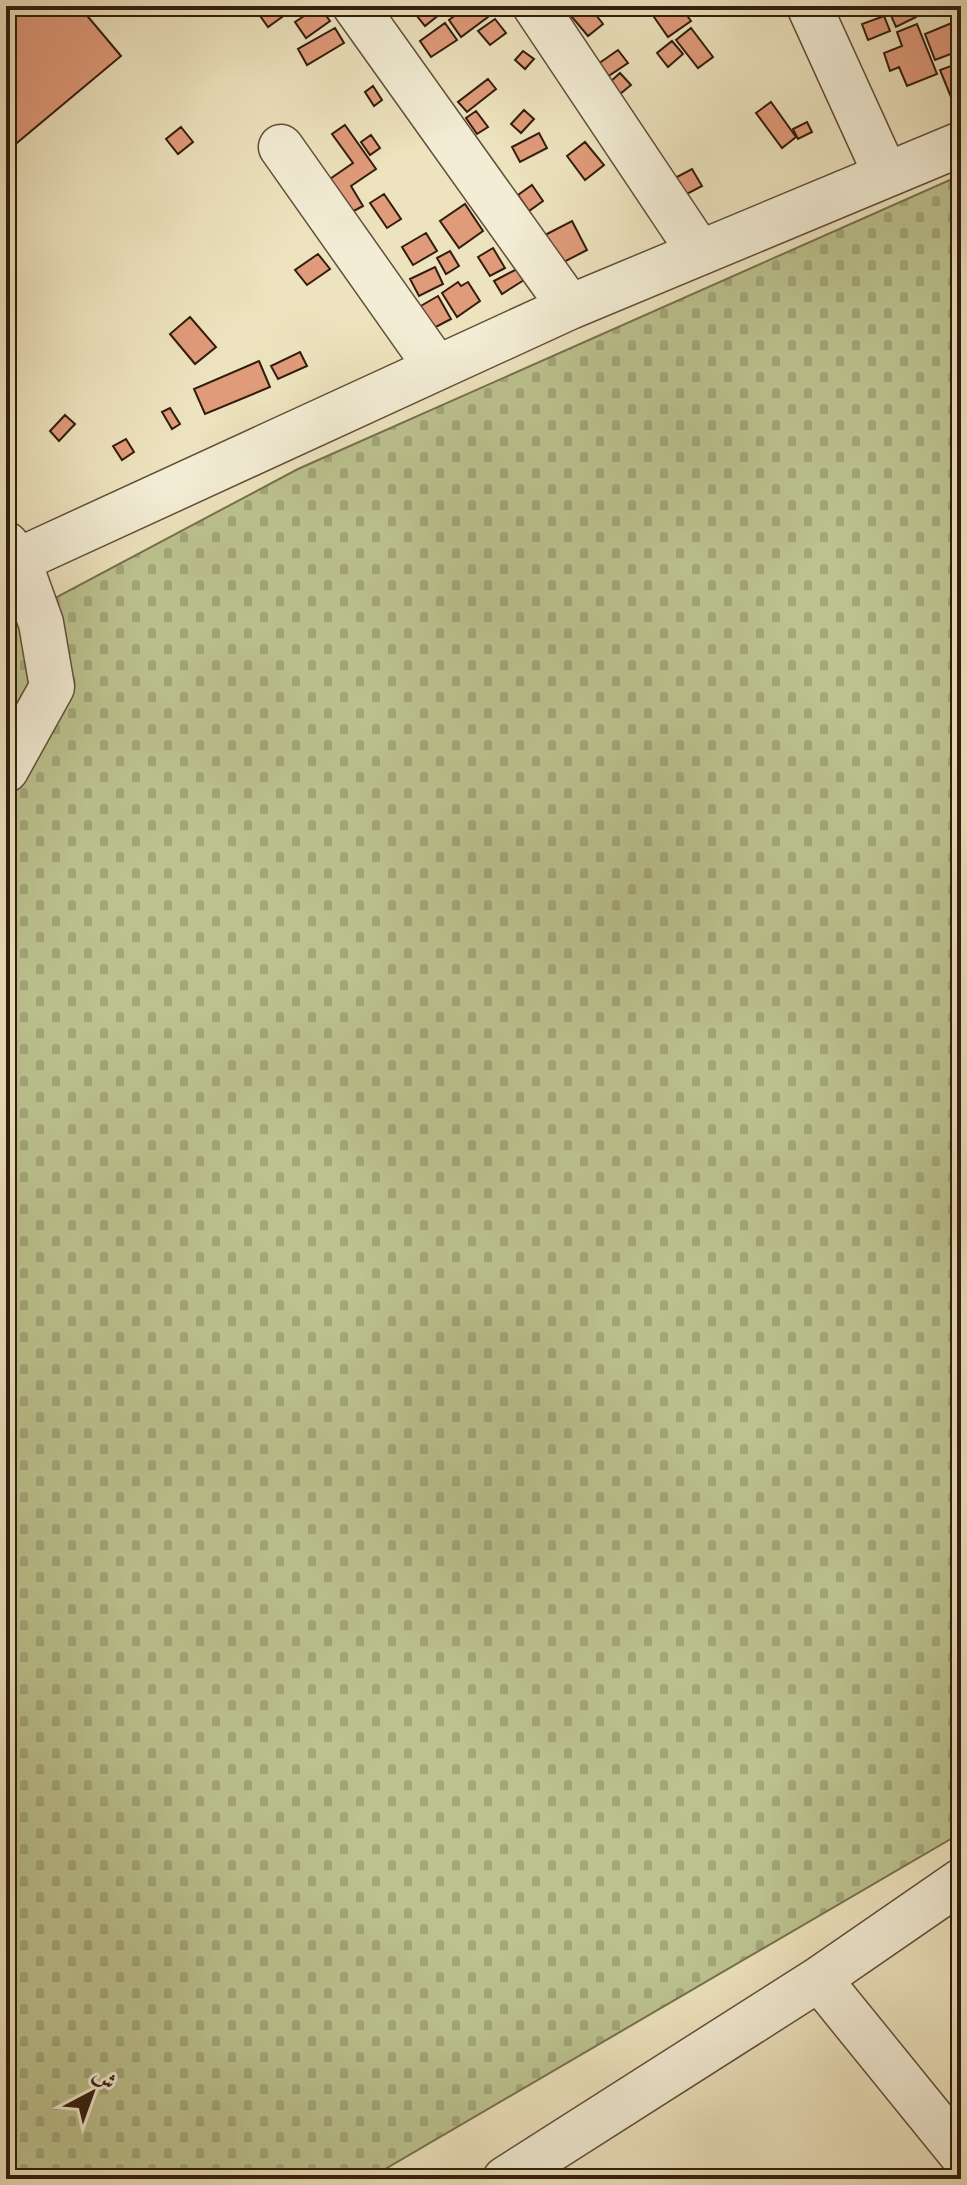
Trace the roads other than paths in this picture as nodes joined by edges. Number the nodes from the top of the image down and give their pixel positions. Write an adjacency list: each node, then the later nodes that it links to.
1 (355, 6): 8 (street)
2 (535, 6): 7 (street)
3 (809, 6): 6 (street)
4 (961, 144): 6 (street)
5 (281, 147): 9 (street)
6 (886, 175): 7 (street)
7 (700, 253): 8 (street)
8 (570, 307): 9 (street)
9 (437, 368): 10 (street)
10 (10, 556): 11 (street)
11 (6, 770)
12 (961, 1881): 13 (street)
13 (819, 1979): 14 (street); 15 (street)
14 (961, 2154)
15 (505, 2179)

